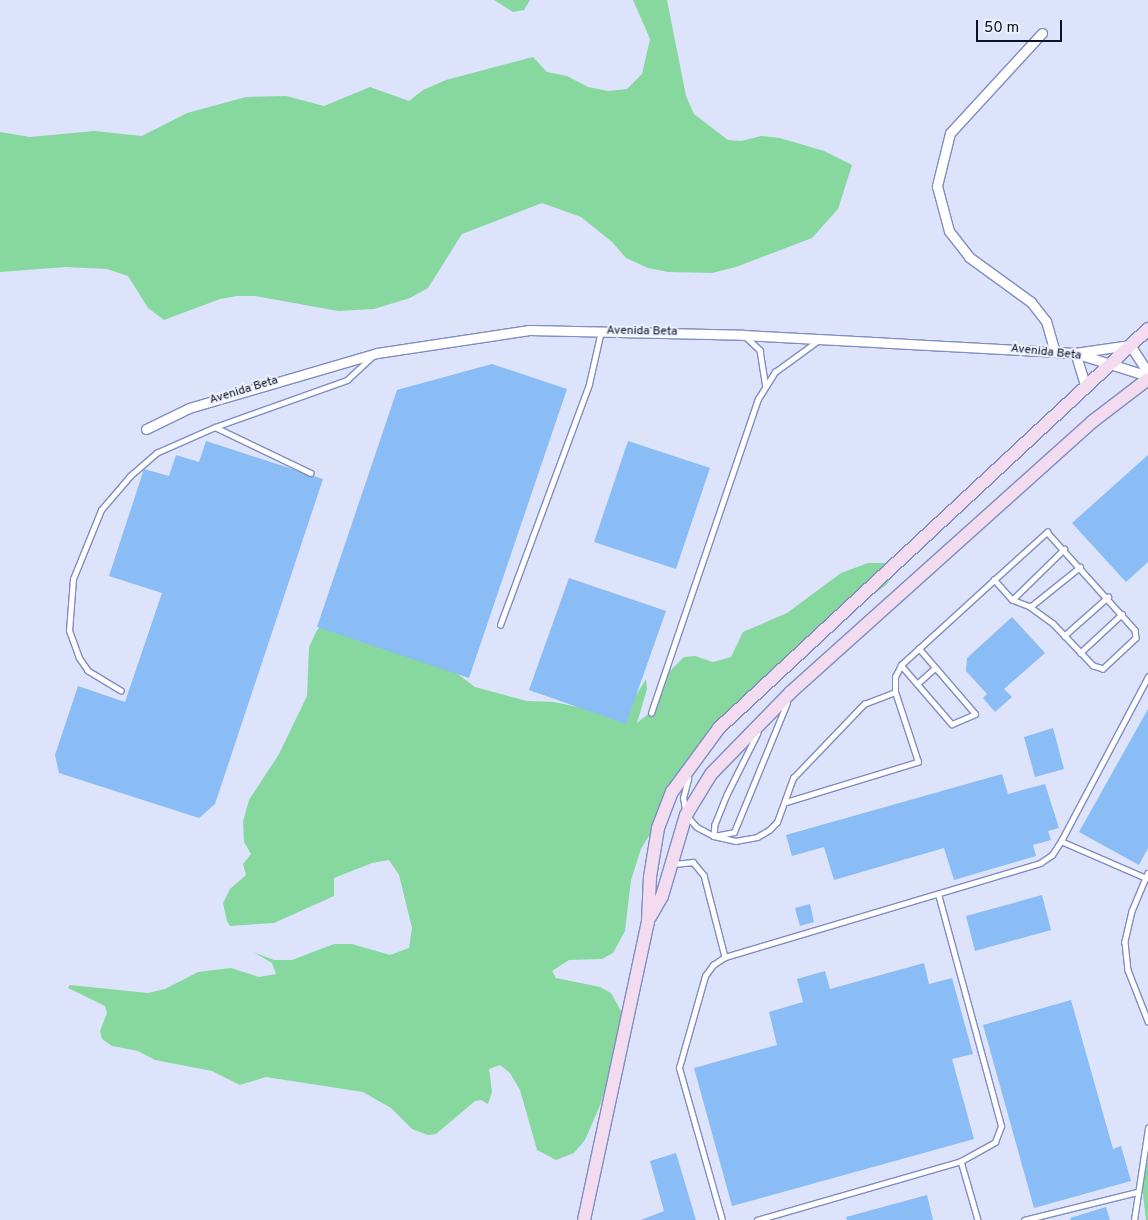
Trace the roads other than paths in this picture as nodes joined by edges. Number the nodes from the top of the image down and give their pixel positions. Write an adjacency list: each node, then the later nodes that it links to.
1 (1042, 33): 7 (street)
2 (1148, 329): 6 (main road)
3 (601, 332): 4 (street, Avenida Beta); 8 (street, Avenida Beta); 24 (lane)
4 (743, 334): 5 (street, Avenida Beta); 12 (lane)
5 (822, 338): 7 (street, Avenida Beta); 12 (lane)
6 (1130, 345): 9 (street); 10 (main road); 11 (street)
7 (1055, 352): 9 (street, Avenida Beta)
8 (377, 353): 14 (lane); 15 (street, Avenida Beta)
9 (1075, 353): 10 (street, Avenida Beta); 13 (street)
10 (1110, 364): 11 (street, Avenida Beta); 13 (main road)
11 (1148, 376): 34 (main road)
12 (766, 386): 36 (lane)
13 (1086, 388): 38 (main road)
14 (215, 427): 16 (lane); 33 (lane)
15 (146, 429)
16 (311, 473)
17 (1064, 549): 18 (lane); 19 (lane); 21 (lane)
18 (1080, 567): 20 (lane); 22 (lane)
19 (994, 580): 21 (lane); 26 (lane)
20 (1108, 597): 23 (lane); 25 (lane)
21 (1012, 600): 22 (lane)
22 (1030, 607): 25 (lane)
23 (1122, 614): 27 (lane); 27 (lane)
24 (500, 625)
25 (1064, 636): 27 (lane)
26 (918, 650): 28 (lane); 29 (lane)
27 (1080, 653)
28 (901, 665): 31 (lane); 35 (lane)
29 (935, 668): 31 (lane); 31 (lane)
30 (1148, 677): 32 (lane)
31 (917, 684)
32 (1146, 687): 42 (lane)
33 (121, 691)
34 (791, 692): 37 (main road); 41 (lane)
35 (895, 692): 39 (lane); 39 (lane)
36 (651, 713)
37 (766, 716): 40 (main road); 41 (lane)
38 (702, 750): 40 (lane); 46 (main road)
39 (786, 802): 41 (lane)
40 (686, 814): 41 (lane); 43 (main road)
41 (714, 836)
42 (1061, 841): 44 (lane); 45 (lane)
43 (670, 864): 46 (main road); 47 (lane)
44 (1147, 875): 48 (lane)
45 (938, 894): 47 (lane); 50 (lane)
46 (648, 922): 52 (main road)
47 (725, 957): 53 (lane)
48 (1148, 1021)
49 (1148, 1128): 51 (lane)
50 (961, 1160): 54 (lane); 55 (lane)
51 (1137, 1192): 56 (lane); 57 (lane)
52 (584, 1220)
53 (722, 1220)
54 (756, 1220)
55 (978, 1220)
56 (1024, 1220)
57 (1134, 1220)

